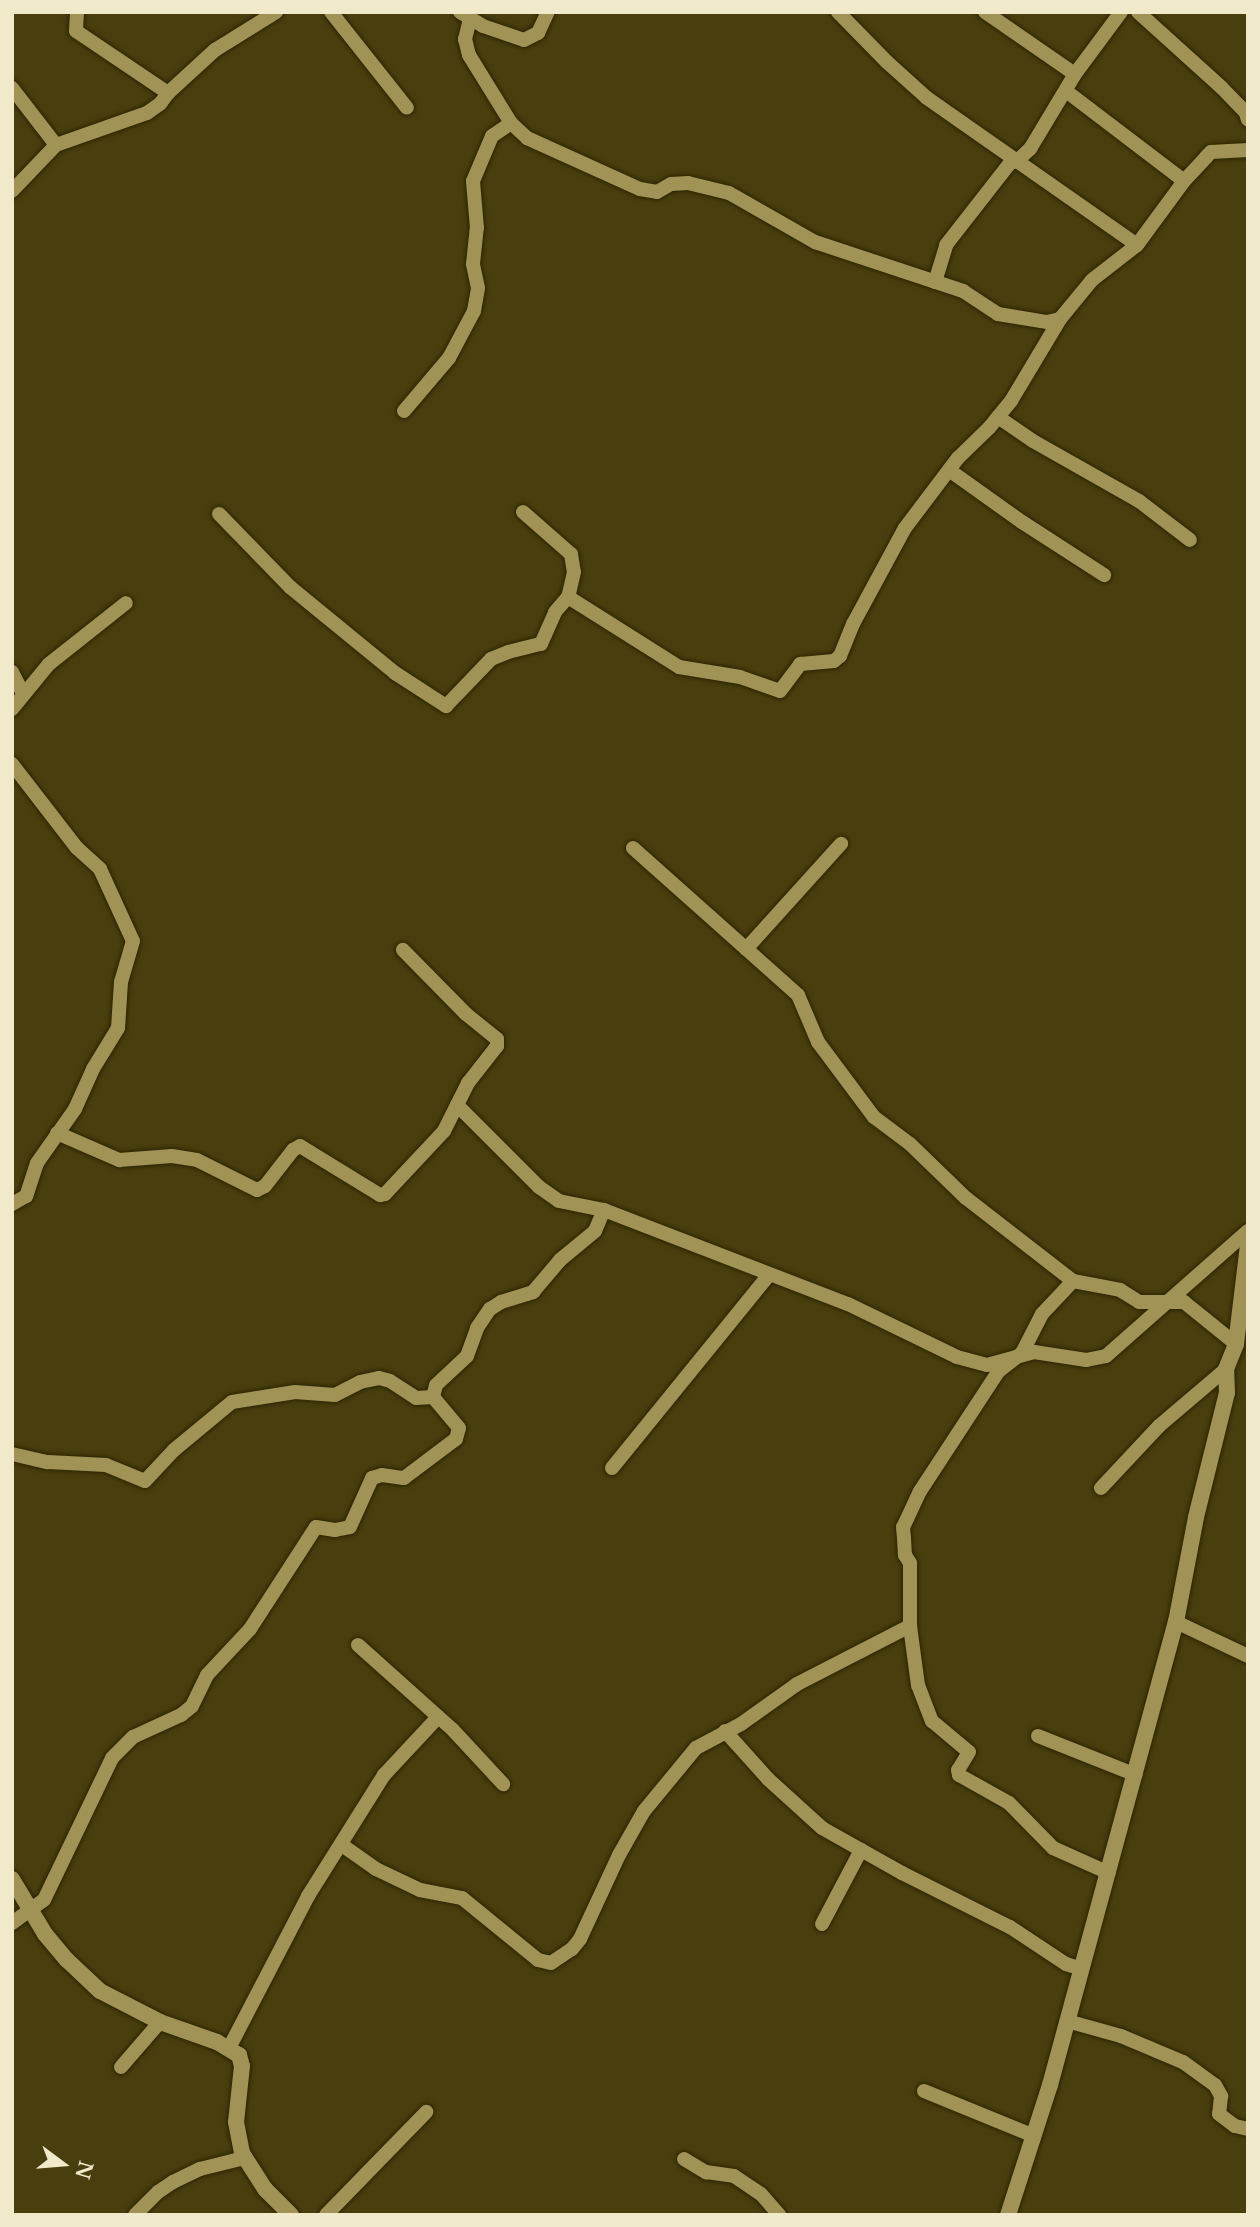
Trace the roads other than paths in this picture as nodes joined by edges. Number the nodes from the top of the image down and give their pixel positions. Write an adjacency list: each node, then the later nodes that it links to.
1 (77, 12): 13 (street)
2 (276, 12): 13 (street)
3 (331, 12): 14 (street)
4 (548, 12): 9 (street)
5 (838, 12): 19 (street)
6 (985, 12): 10 (street)
7 (1121, 12): 10 (street)
8 (1138, 12): 15 (street)
9 (465, 15): 16 (street)
10 (1075, 74): 12 (street)
11 (12, 88): 17 (street)
12 (1066, 91): 19 (street); 20 (street)
13 (168, 93): 17 (street)
14 (407, 108)
15 (1248, 120)
16 (511, 123): 23 (street); 25 (street)
17 (56, 145): 21 (street)
18 (1248, 150): 20 (street)
19 (1017, 161): 22 (street); 23 (street)
20 (1184, 181): 22 (street)
21 (12, 191)
22 (1137, 245): 24 (street)
23 (935, 282): 24 (street)
24 (1060, 318): 26 (street)
25 (404, 411)
26 (998, 417): 27 (street); 30 (street)
27 (949, 470): 31 (street); 32 (street)
28 (523, 512): 32 (street)
29 (219, 514): 32 (street)
30 (1190, 540)
31 (1104, 575)
32 (568, 597)
33 (126, 603): 35 (street)
34 (12, 672): 35 (street)
35 (23, 694): 36 (street)
36 (12, 709)
37 (12, 764): 43 (street)
38 (841, 844): 40 (street)
39 (633, 848): 40 (street)
40 (746, 949): 49 (street)
41 (403, 950): 42 (street)
42 (457, 1105): 43 (street); 45 (street)
43 (57, 1133): 44 (street)
44 (12, 1203)
45 (604, 1210): 48 (street); 54 (street)
46 (1248, 1231): 50 (street)
47 (1248, 1245): 51 (street)
48 (769, 1275): 52 (street); 56 (street)
49 (1073, 1281): 50 (street); 52 (street)
50 (1166, 1303): 51 (street); 52 (street)
51 (1237, 1344): 53 (street)
52 (1021, 1353): 59 (street)
53 (1226, 1369): 57 (street); 58 (street)
54 (433, 1397): 55 (street); 71 (street)
55 (12, 1454)
56 (612, 1468)
57 (1101, 1488)
58 (1176, 1622): 61 (street); 65 (street)
59 (910, 1626): 63 (street); 69 (street)
60 (358, 1645): 62 (street)
61 (1248, 1656)
62 (438, 1717): 66 (street); 67 (street)
63 (725, 1731): 67 (street); 68 (street)
64 (1038, 1736): 65 (street)
65 (1136, 1775): 69 (street)
66 (503, 1784)
67 (342, 1845): 77 (street)
68 (860, 1850): 73 (street); 74 (street)
69 (1109, 1873): 74 (street)
70 (12, 1879): 71 (street)
71 (31, 1911): 72 (street); 76 (street)
72 (12, 1923)
73 (822, 1924)
74 (1081, 1969): 75 (street)
75 (1067, 2021): 81 (street); 82 (street)
76 (160, 2022): 77 (street); 78 (street)
77 (229, 2048): 83 (street)
78 (121, 2067)
79 (924, 2091): 82 (street)
80 (426, 2112): 87 (street)
81 (1248, 2129)
82 (1034, 2136): 89 (street)
83 (244, 2158): 85 (street); 86 (street)
84 (684, 2159): 88 (street)
85 (135, 2215)
86 (290, 2215)
87 (326, 2215)
88 (779, 2215)
89 (1008, 2215)

